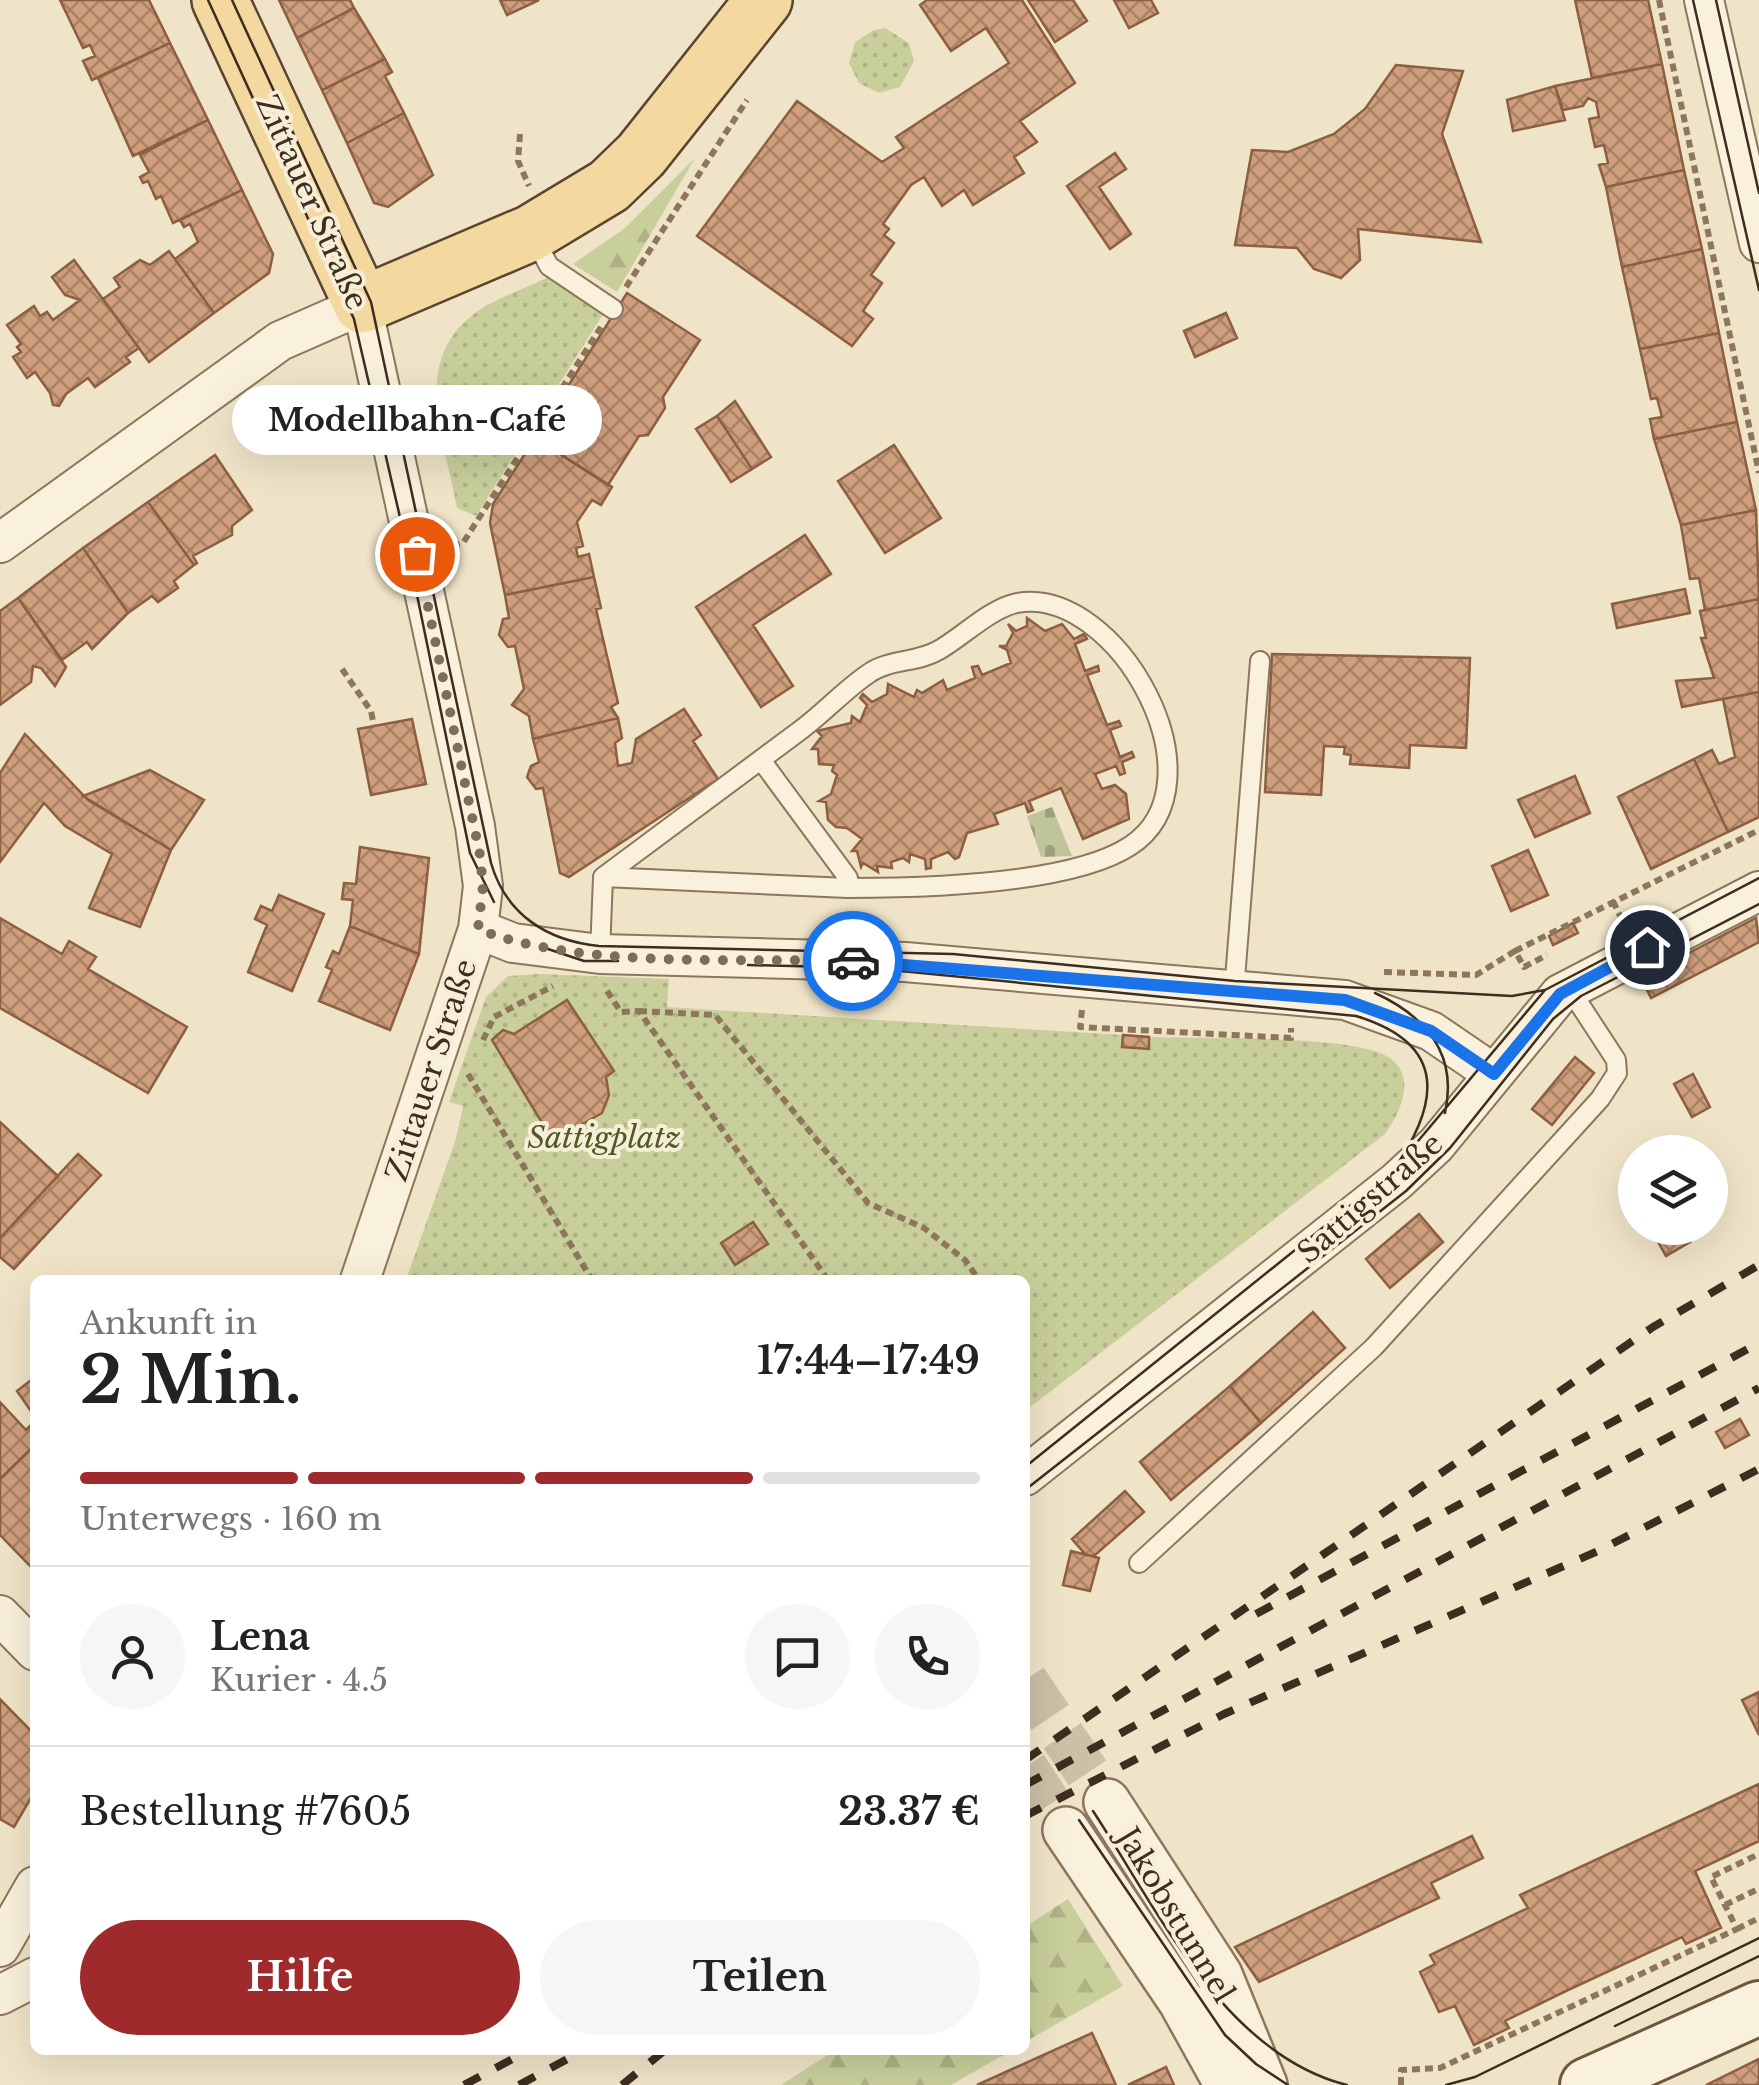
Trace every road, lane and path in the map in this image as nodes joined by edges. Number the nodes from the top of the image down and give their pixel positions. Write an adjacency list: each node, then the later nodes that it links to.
1 (220, 0): 7 (main road, Zittauer Straße)
2 (764, 0): 5 (main road)
3 (1659, 0): 9 (path)
4 (1704, 0): 6 (street)
5 (532, 233): 7 (main road); 8 (lane)
6 (1759, 243)
7 (362, 305): 10 (street); 21 (street, Zittauer Straße)
8 (613, 309)
9 (1759, 474)
10 (0, 543)
11 (1260, 660): 27 (lane)
12 (342, 669): 13 (path)
13 (374, 726)
14 (760, 760): 16 (lane); 17 (lane); 17 (lane)
15 (1759, 830): 19 (path)
16 (603, 877): 17 (lane); 24 (lane)
17 (848, 888)
18 (1759, 890): 26 (street, Sattigstraße)
19 (1612, 901): 20 (path); 22 (path)
20 (1621, 918)
21 (478, 929): 24 (street); 32 (street, Zittauer Straße)
22 (1515, 952): 23 (path); 25 (path)
23 (1524, 967)
24 (600, 968): 27 (street); 28 (path); 31 (path)
25 (1370, 972)
26 (1568, 988): 33 (street, Sattigstraße); 39 (lane)
27 (1234, 992): 33 (street)
28 (639, 1012): 36 (path); 37 (path)
29 (1080, 1027): 30 (path)
30 (1291, 1038)
31 (479, 1048)
32 (458, 1066): 34 (street, Zittauer Straße); 35 (path)
33 (1494, 1074): 38 (street, Sattigstraße)
34 (362, 1275)
35 (589, 1275)
36 (824, 1275)
37 (976, 1275)
38 (1030, 1472)
39 (1139, 1564)
40 (0, 1615): 41 (street)
41 (30, 1646)
42 (1107, 1802): 55 (street, Jakobstunnel)
43 (1066, 1830): 54 (street, Jakobstunnel)
44 (1759, 1854): 47 (path)
45 (1756, 1890): 47 (path)
46 (30, 1895): 50 (street)
47 (1725, 1904): 49 (path)
48 (1759, 1918): 49 (path)
49 (1737, 1929): 56 (path)
50 (0, 1947)
51 (30, 1980): 52 (street)
52 (0, 1995)
53 (1759, 2008): 57 (main road)
54 (1228, 2085)
55 (1264, 2085)
56 (1402, 2085)
57 (1587, 2085)

